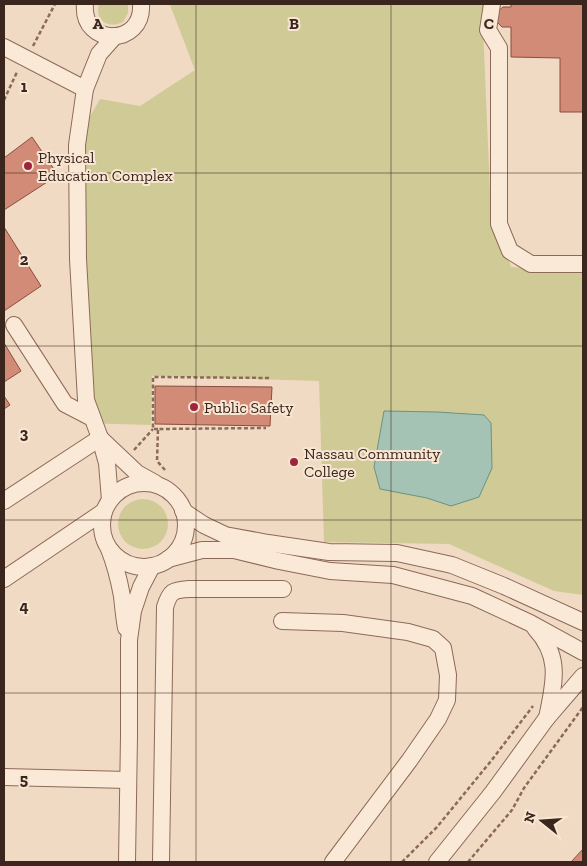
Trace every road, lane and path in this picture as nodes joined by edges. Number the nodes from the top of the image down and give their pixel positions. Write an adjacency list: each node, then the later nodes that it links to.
1 (55, 4): 7 (path)
2 (141, 4): 5 (street)
3 (492, 4): 11 (street)
4 (82, 7): 5 (street)
5 (115, 36): 9 (street)
6 (4, 47): 9 (street)
7 (32, 50)
8 (18, 71): 10 (path)
9 (85, 89): 14 (street)
10 (4, 100)
11 (583, 264)
12 (14, 325): 14 (street)
13 (271, 378): 16 (path)
14 (92, 418): 18 (street)
15 (266, 428): 17 (path)
16 (153, 429): 17 (path); 19 (path)
17 (158, 429): 20 (path)
18 (100, 438): 21 (street); 22 (street); 23 (street)
19 (138, 454)
20 (159, 468)
21 (161, 487): 23 (street); 24 (street)
22 (4, 501)
23 (107, 506): 26 (street); 30 (street)
24 (183, 512): 25 (street); 27 (street)
25 (300, 548): 28 (street); 33 (street)
26 (109, 549): 29 (street); 35 (street)
27 (168, 559): 28 (street); 29 (street)
28 (300, 565): 34 (street)
29 (152, 566): 35 (street)
30 (4, 580)
31 (283, 589): 44 (street)
32 (282, 621): 45 (street)
33 (583, 622)
34 (530, 623): 36 (street); 40 (street)
35 (129, 640): 42 (street)
36 (583, 652)
37 (583, 676): 40 (street)
38 (533, 705): 46 (path)
39 (583, 707): 48 (path)
40 (546, 719): 47 (street)
41 (4, 777): 42 (street)
42 (128, 780): 43 (street)
43 (127, 862)
44 (161, 862)
45 (333, 862)
46 (402, 862)
47 (437, 862)
48 (468, 862)

